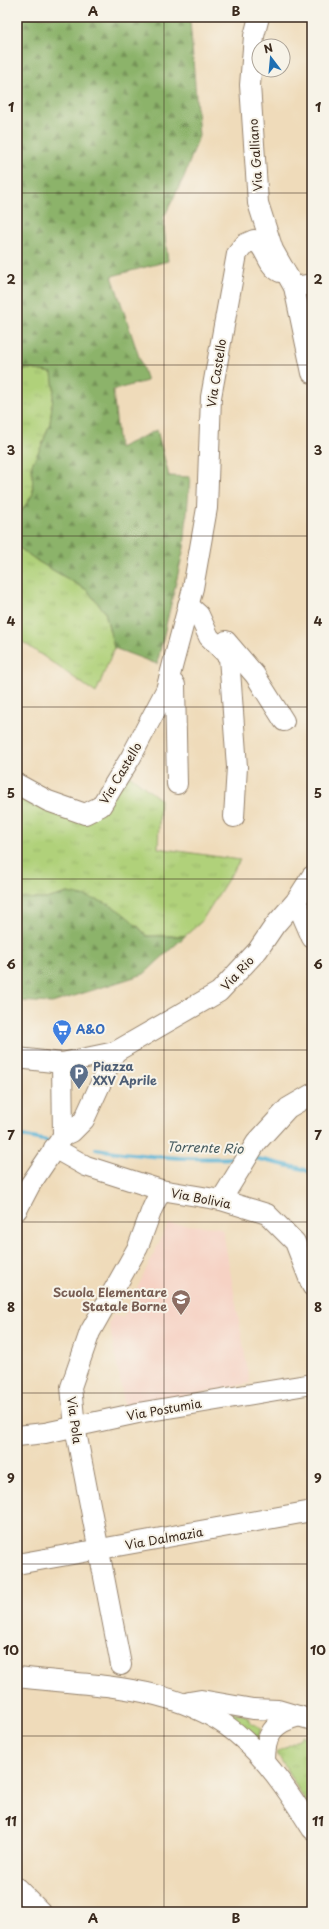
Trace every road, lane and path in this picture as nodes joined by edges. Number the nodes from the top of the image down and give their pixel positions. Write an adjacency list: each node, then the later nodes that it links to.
1 (260, 17): 2 (street, Via Galliano)
2 (297, 280): 3 (street, Via Galliano); 4 (street, Via Castello)
3 (312, 373)
4 (191, 596): 5 (street, Via Castello); 6 (street); 9 (street)
5 (169, 679): 7 (street, Via Castello); 8 (street)
6 (284, 721)
7 (17, 784)
8 (177, 784)
9 (234, 817)
10 (312, 876): 11 (street, Via Rio)
11 (296, 901): 12 (street); 13 (street, Via Rio)
12 (312, 938)
13 (115, 1052): 15 (street, Via Rio); 17 (street)
14 (17, 1058): 16 (street, Via Rio)
15 (87, 1058): 16 (street, Via Rio); 17 (street)
16 (62, 1063): 19 (street)
17 (101, 1086): 19 (street)
18 (312, 1094): 22 (street)
19 (59, 1142): 20 (street); 21 (street, Via Bolivia)
20 (24, 1186): 23 (street)
21 (161, 1190): 22 (street, Via Bolivia); 26 (street, Via Pola)
22 (221, 1200): 24 (street, Via Bolivia)
23 (17, 1210)
24 (312, 1286)
25 (312, 1384): 26 (street, Via Postumia)
26 (75, 1427): 27 (street, Via Postumia); 29 (street, Via Pola)
27 (17, 1436)
28 (312, 1511): 29 (street, Via Dalmazia)
29 (98, 1550): 30 (street, Via Dalmazia); 31 (street, Via Pola)
30 (17, 1564)
31 (121, 1666)
32 (17, 1677): 33 (street)
33 (185, 1702): 34 (street); 35 (street)
34 (305, 1718): 35 (street)
35 (264, 1761): 36 (street)
36 (312, 1829)
37 (17, 1888): 38 (street)
38 (42, 1912)

